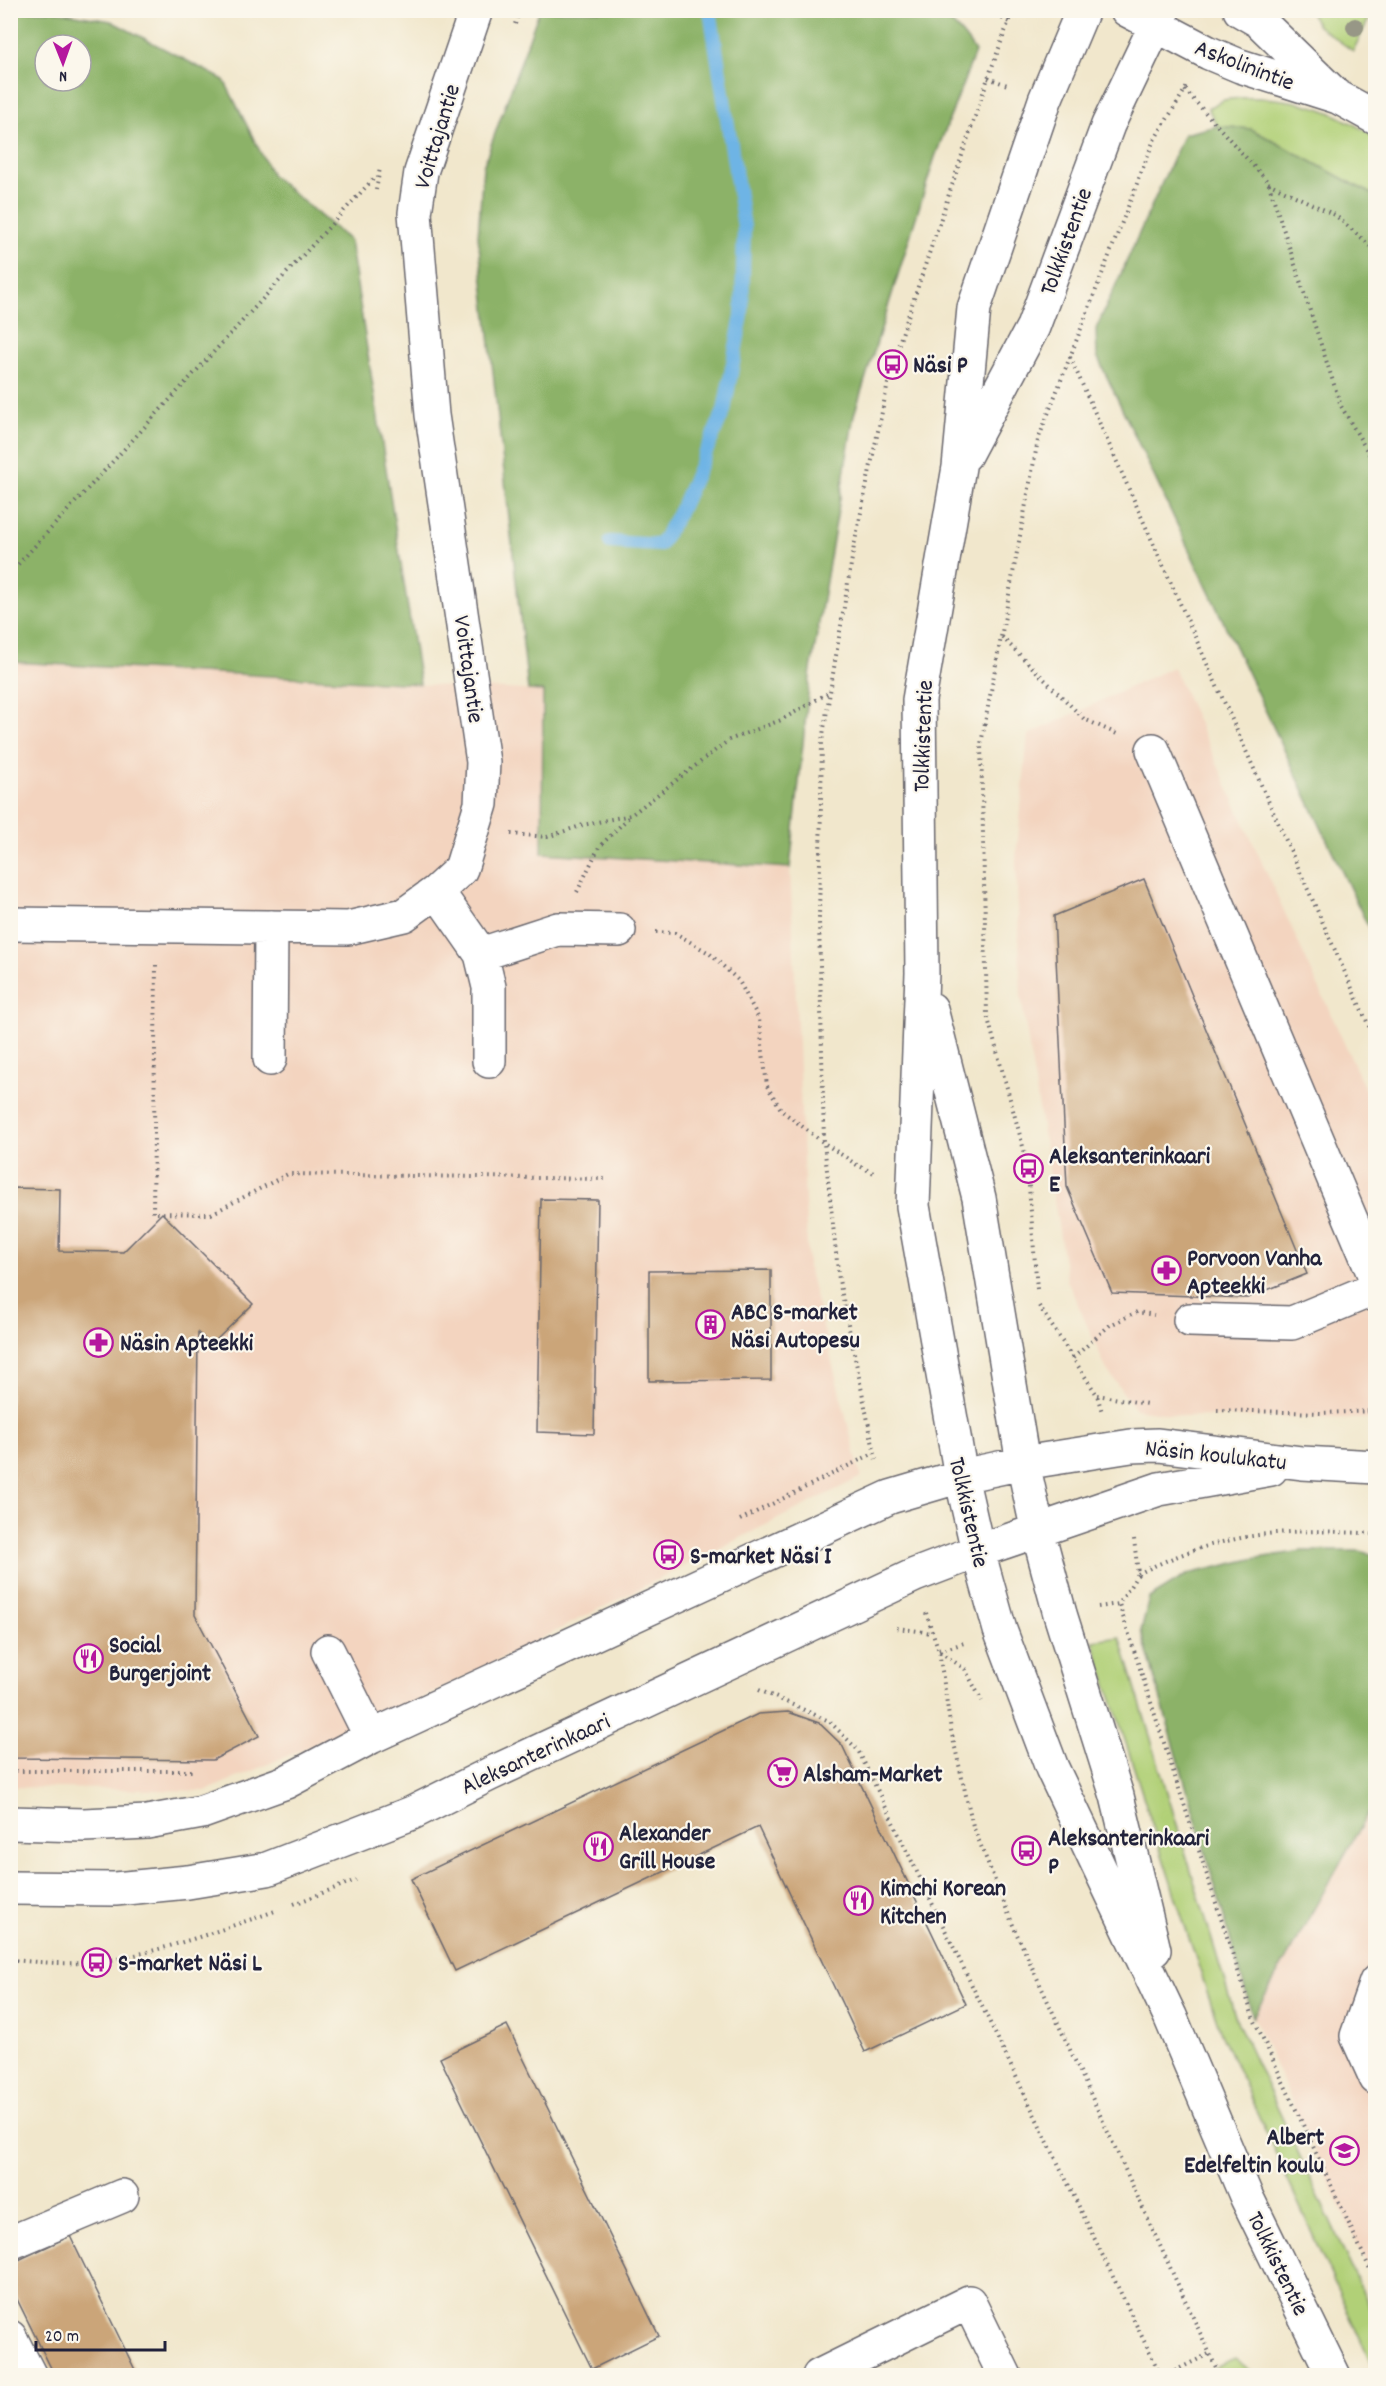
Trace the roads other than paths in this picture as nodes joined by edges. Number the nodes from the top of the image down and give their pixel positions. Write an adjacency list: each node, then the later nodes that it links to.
1 (476, 10): 10 (street, Voittajantie)
2 (1083, 10): 8 (street, Tolkkistentie)
3 (1127, 10): 5 (street)
4 (1240, 10): 6 (street, Askolinintie)
5 (1159, 18): 6 (street, Askolinintie); 8 (street, Tolkkistentie)
6 (1338, 97): 7 (street, Askolinintie)
7 (1376, 118)
8 (959, 467): 15 (street, Tolkkistentie)
9 (1153, 750): 18 (street)
10 (437, 891): 12 (street, Voittajantie); 14 (street)
11 (10, 924): 12 (street, Voittajantie)
12 (272, 927): 16 (street)
13 (619, 930): 14 (street)
14 (481, 954): 17 (street)
15 (922, 973): 21 (street, Tolkkistentie); 24 (street, Tolkkistentie)
16 (270, 1059)
17 (489, 1061)
18 (1376, 1279)
19 (1376, 1288): 20 (street)
20 (1190, 1320)
21 (1023, 1463): 22 (street, Näsin koulukatu); 24 (street); 25 (street, Tolkkistentie)
22 (1302, 1463): 23 (street, Näsin koulukatu); 25 (street, Näsin koulukatu)
23 (1376, 1467)
24 (961, 1476): 26 (street, Tolkkistentie); 28 (street)
25 (1038, 1532): 26 (street, Aleksanterinkaari); 32 (street, Tolkkistentie)
26 (978, 1551): 30 (street, Aleksanterinkaari); 32 (street, Tolkkistentie)
27 (328, 1651): 28 (street)
28 (371, 1737): 29 (street)
29 (10, 1823)
30 (10, 1888)
31 (1376, 1982): 33 (street)
32 (1170, 2016): 40 (street, Tolkkistentie)
33 (1376, 2078)
34 (122, 2196): 35 (street)
35 (10, 2243)
36 (10, 2337): 37 (street)
37 (30, 2376)
38 (819, 2376): 39 (street)
39 (1005, 2376)
40 (1334, 2376)

